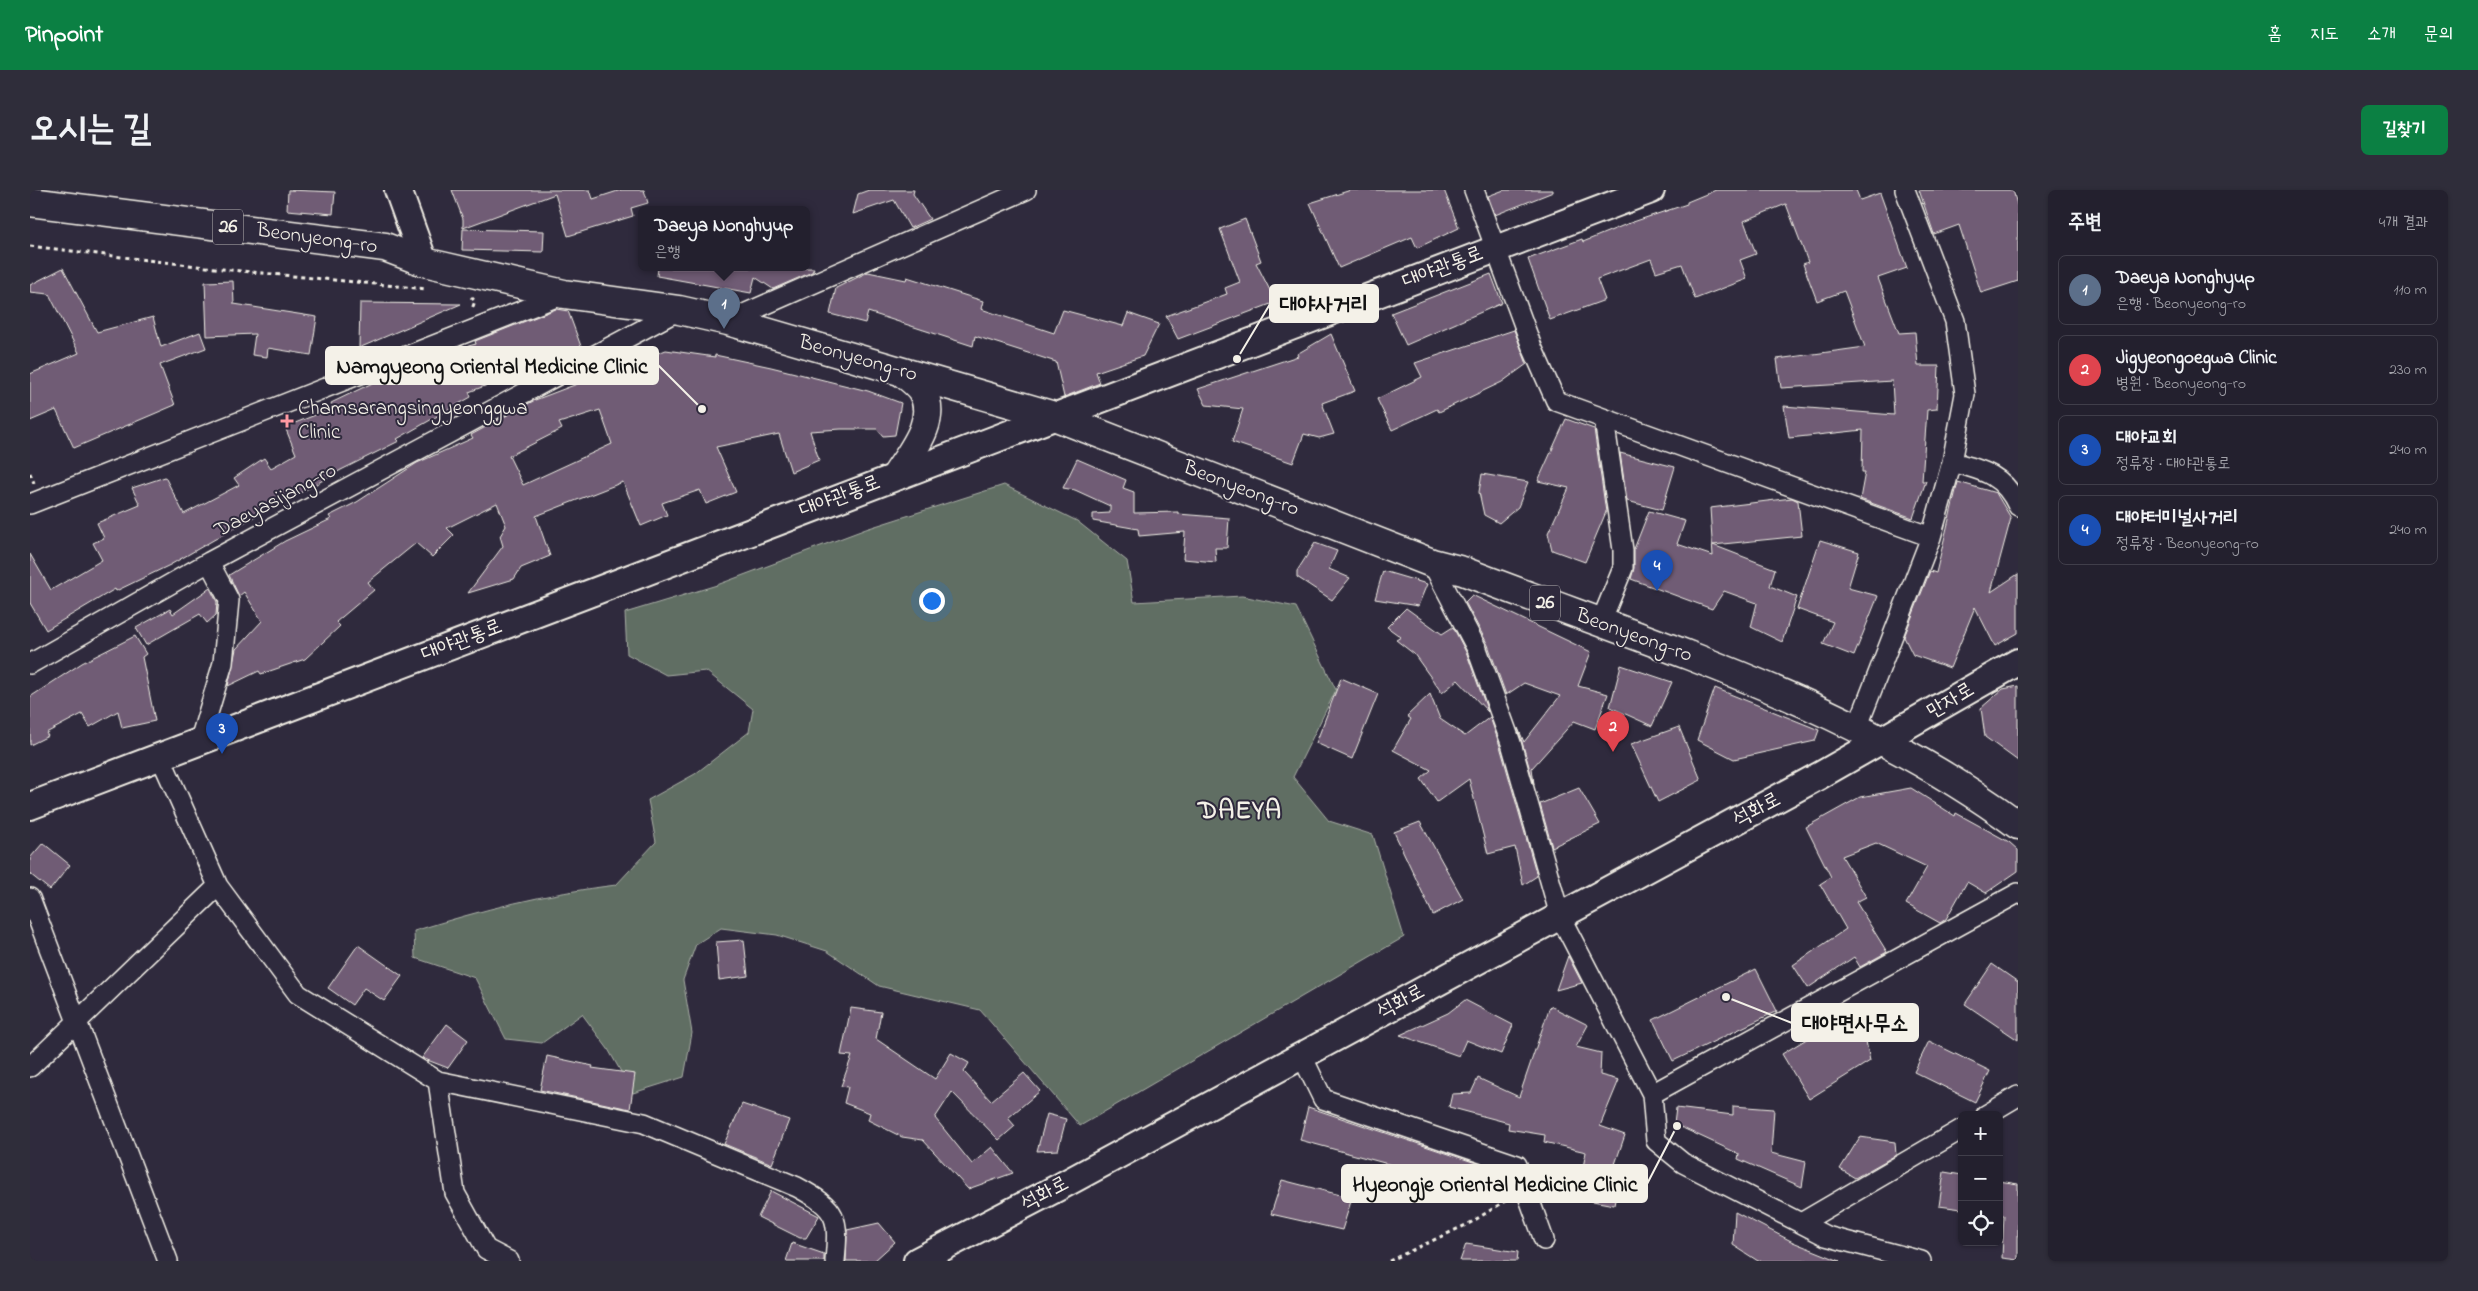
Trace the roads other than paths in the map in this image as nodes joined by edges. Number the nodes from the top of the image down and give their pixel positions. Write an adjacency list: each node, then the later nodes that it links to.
1 (398, 190): 9 (street)
2 (1026, 190): 12 (street)
3 (1474, 190): 8 (street)
4 (1651, 190): 8 (street, 대야관통로)
5 (1904, 190): 16 (street)
6 (30, 202): 9 (main road, Beonyeong-ro / 26)
7 (30, 218): 9 (main road, Beonyeong-ro / 26)
8 (1497, 247): 14 (street, 대야관통로); 15 (street)
9 (424, 262): 10 (main road, Beonyeong-ro / 26)
10 (564, 294): 11 (main road, Beonyeong-ro / 26); 19 (street)
11 (678, 310): 12 (main road, Beonyeong-ro / 26); 22 (street, Daeyasijang-ro)
12 (728, 321): 13 (main road, Beonyeong-ro / 26)
13 (902, 372): 14 (main road, Beonyeong-ro / 26); 17 (main road)
14 (1054, 416): 17 (street, 대야관통로); 23 (main road, Beonyeong-ro / 26)
15 (1604, 419): 21 (street); 24 (street)
16 (1952, 462): 18 (street); 21 (street)
17 (896, 476): 28 (street, 대야관통로)
18 (2011, 484): 20 (street)
19 (30, 504)
20 (2018, 506)
21 (1932, 537): 27 (street)
22 (209, 562): 26 (street, Daeyasijang-ro); 28 (street)
23 (1432, 563): 24 (main road, Beonyeong-ro / 26); 36 (street)
24 (1600, 624): 27 (main road, Beonyeong-ro / 26)
25 (2018, 662): 29 (street, 만자로)
26 (30, 664)
27 (1857, 728): 29 (main road, Beonyeong-ro / 26)
28 (200, 740): 30 (street, 대야관통로)
29 (1884, 741): 32 (main road, Beonyeong-ro / 26); 36 (street, 석화로)
30 (160, 756): 31 (street, 대야관통로); 33 (street)
31 (30, 806)
32 (2018, 825)
33 (218, 886): 37 (street); 40 (street)
34 (2018, 893): 41 (street)
35 (30, 898): 37 (street)
36 (1560, 916): 38 (street, 석화로); 41 (street)
37 (77, 1022): 39 (street); 47 (street)
38 (1302, 1056): 46 (street); 50 (street, 석화로)
39 (30, 1067)
40 (438, 1081): 48 (street); 49 (street)
41 (1652, 1094): 45 (street)
42 (2018, 1096): 43 (street)
43 (1993, 1111)
44 (1958, 1131): 45 (street)
45 (1800, 1223): 51 (street)
46 (1544, 1240)
47 (168, 1261)
48 (509, 1261)
49 (835, 1261)
50 (917, 1261)
51 (1921, 1261)

